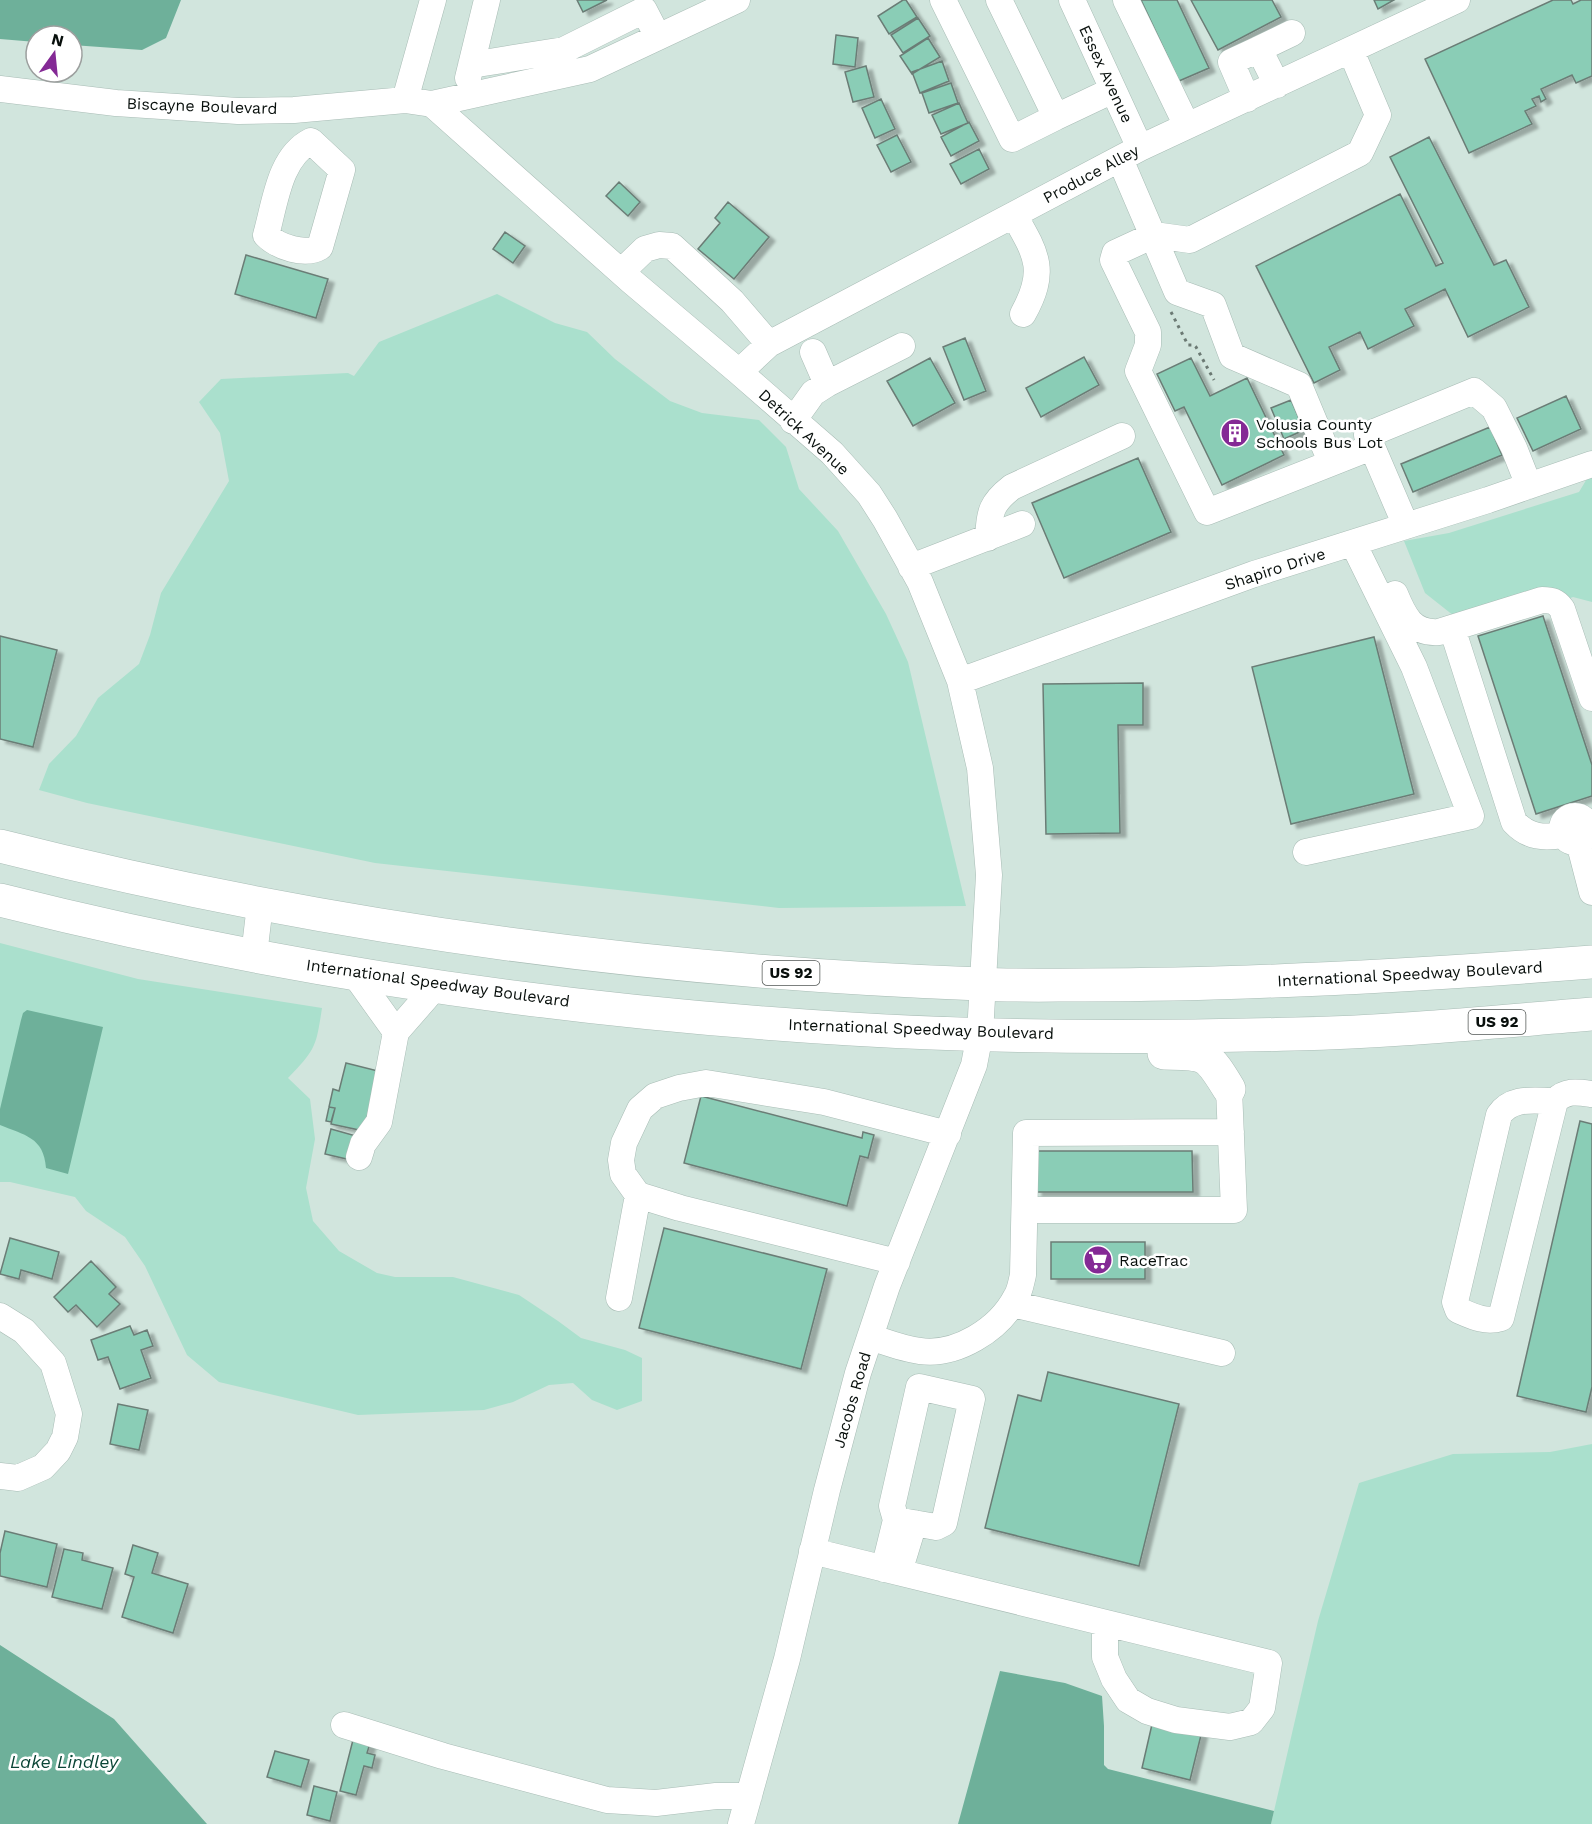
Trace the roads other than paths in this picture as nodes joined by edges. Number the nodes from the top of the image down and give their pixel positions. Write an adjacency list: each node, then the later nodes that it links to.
1 (434, 0): 20 (street)
2 (487, 0): 14 (street)
3 (736, 0): 11 (street)
4 (943, 0): 23 (street)
5 (999, 0): 23 (street)
6 (1072, 0): 17 (street, Essex Avenue)
7 (1126, 0): 24 (street)
8 (1457, 0): 9 (street, Produce Alley)
9 (1419, 8): 13 (street, Produce Alley)
10 (1292, 33): 12 (street)
11 (658, 37): 14 (street); 18 (street)
12 (1259, 49): 15 (street); 19 (street)
13 (1351, 51): 15 (street, Produce Alley); 28 (street)
14 (471, 65): 18 (street)
15 (1277, 85): 19 (street, Produce Alley)
16 (0, 89): 22 (street, Biscayne Boulevard)
17 (1113, 90): 23 (street); 26 (street, Essex Avenue)
18 (464, 97): 21 (street)
19 (1247, 99): 24 (street, Produce Alley)
20 (405, 100): 21 (street, Biscayne Boulevard); 22 (street, Biscayne Boulevard)
21 (432, 104): 29 (street, Detrick Avenue)
22 (312, 108): 25 (street)
23 (1056, 117)
24 (1188, 126): 26 (street, Produce Alley)
25 (311, 141)
26 (1130, 154): 27 (street, Produce Alley); 28 (street, Essex Avenue)
27 (1014, 215): 30 (street); 31 (street, Produce Alley)
28 (1154, 236): 39 (street, Essex Avenue); 39 (street)
29 (621, 272): 31 (street); 34 (street, Detrick Avenue)
30 (1023, 314)
31 (769, 344): 34 (street, Produce Alley)
32 (902, 346): 35 (street)
33 (813, 352): 35 (street)
34 (739, 372): 36 (street, Detrick Avenue)
35 (827, 384): 36 (street)
36 (793, 420): 46 (street, Detrick Avenue)
37 (1122, 436): 44 (street)
38 (1369, 441): 39 (street); 41 (street); 43 (street)
39 (1332, 462)
40 (1592, 464): 41 (street, Shapiro Drive)
41 (1529, 486): 43 (street, Shapiro Drive)
42 (1022, 525): 44 (street)
43 (1406, 526): 45 (street, Shapiro Drive)
44 (988, 538): 46 (street)
45 (1362, 540): 47 (street); 48 (street, Shapiro Drive); 52 (street)
46 (911, 567): 48 (street, Detrick Avenue)
47 (1452, 628): 49 (street); 50 (street)
48 (960, 681): 59 (street, Detrick Avenue)
49 (1592, 698)
50 (1580, 829): 53 (street)
51 (0, 846): 55 (main road, International Speedway Boulevard / US 92)
52 (1306, 852)
53 (1592, 892)
54 (0, 900): 56 (main road, International Speedway Boulevard / US 92)
55 (260, 904): 56 (street); 59 (main road, International Speedway Boulevard / US 92)
56 (254, 955): 58 (main road, International Speedway Boulevard / US 92)
57 (1592, 962): 59 (main road, International Speedway Boulevard / US 92)
58 (353, 972): 60 (main road, International Speedway Boulevard / US 92); 62 (street)
59 (983, 984): 63 (street, Jacobs Road)
60 (437, 985): 62 (street); 63 (main road, International Speedway Boulevard / US 92)
61 (1592, 1014): 64 (main road, International Speedway Boulevard / US 92)
62 (396, 1032): 71 (street)
63 (980, 1034): 65 (main road, International Speedway Boulevard / US 92); 70 (street, Jacobs Road)
64 (1275, 1034): 65 (main road, International Speedway Boulevard / US 92); 66 (main road)
65 (1040, 1035): 66 (main road)
66 (1229, 1089): 69 (street)
67 (1592, 1094): 68 (street)
68 (1555, 1101): 68 (street)
69 (1231, 1132): 73 (street); 73 (street)
70 (948, 1134): 72 (street); 74 (street, Jacobs Road)
71 (359, 1157)
72 (638, 1195): 74 (street); 75 (street)
73 (1024, 1210): 76 (street)
74 (897, 1262): 78 (street, Jacobs Road)
75 (619, 1298)
76 (1012, 1304): 78 (street); 79 (street)
77 (0, 1316): 80 (street)
78 (870, 1337): 82 (street, Jacobs Road)
79 (1222, 1353)
80 (0, 1476)
81 (905, 1522): 81 (street); 83 (street)
82 (812, 1551): 83 (street); 86 (street, Jacobs Road)
83 (892, 1571): 84 (street)
84 (1105, 1623): 84 (street)
85 (344, 1725): 86 (street)
86 (749, 1796): 87 (street, Jacobs Road)
87 (741, 1824)

